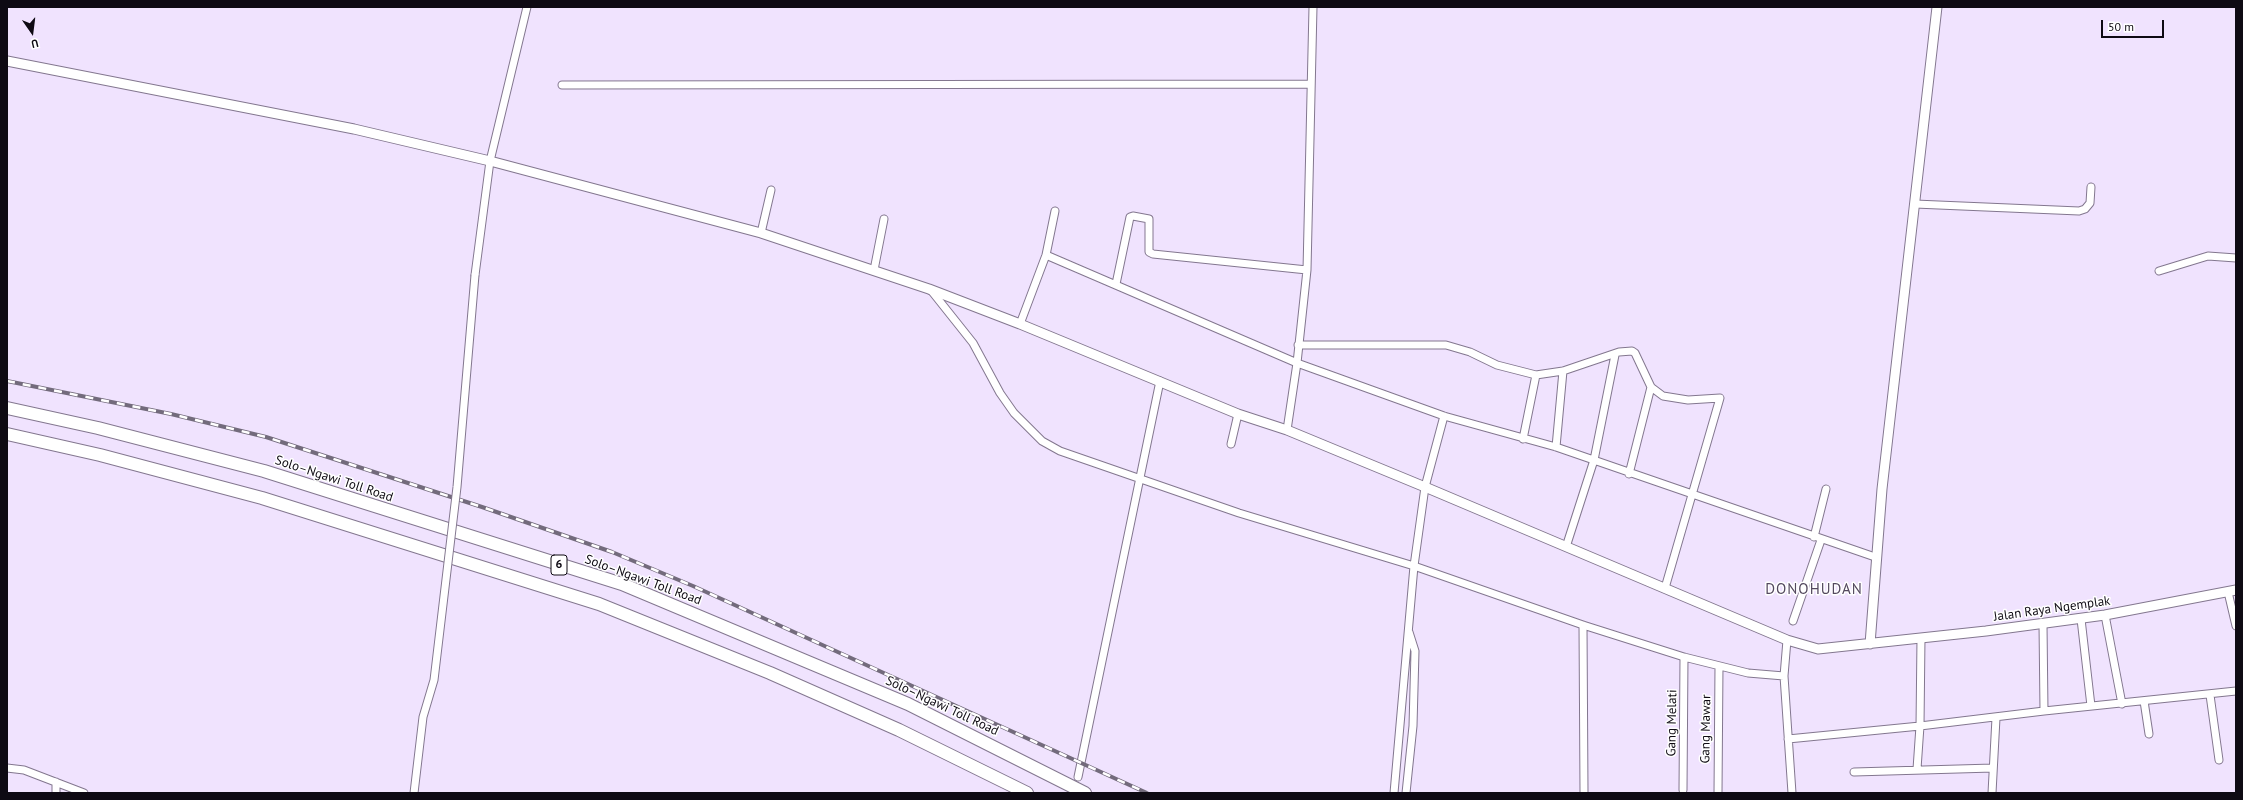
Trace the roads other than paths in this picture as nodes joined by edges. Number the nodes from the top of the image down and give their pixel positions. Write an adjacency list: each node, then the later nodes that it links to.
1 (527, 7): 7 (street)
2 (1313, 7): 5 (street)
3 (1937, 7): 10 (main road)
4 (7, 61): 7 (main road, Jalan Raya Ngemplak)
5 (1310, 84): 6 (street); 17 (street)
6 (562, 86)
7 (490, 161): 13 (main road, Jalan Raya Ngemplak); 83 (street, bridge)
8 (2091, 187): 10 (street)
9 (770, 190): 13 (street)
10 (1915, 204): 45 (main road)
11 (1055, 211): 14 (street)
12 (884, 219): 16 (street)
13 (761, 233): 16 (main road, Jalan Raya Ngemplak)
14 (1046, 255): 19 (street); 21 (street)
15 (2236, 258): 18 (street)
16 (874, 270): 20 (main road, Jalan Raya Ngemplak)
17 (1306, 270): 19 (street); 22 (street)
18 (2159, 271)
19 (1116, 284): 24 (street)
20 (929, 289): 21 (main road, Jalan Raya Ngemplak); 39 (street)
21 (1020, 324): 27 (main road, Jalan Raya Ngemplak)
22 (1298, 346): 24 (street); 26 (street)
23 (1615, 355): 25 (street); 28 (street); 37 (street)
24 (1297, 363): 31 (street); 32 (street)
25 (1563, 371): 26 (street); 36 (street)
26 (1536, 374): 34 (street)
27 (1160, 381): 30 (main road, Jalan Raya Ngemplak); 39 (street)
28 (1651, 387): 38 (street); 42 (street)
29 (7, 408): 85 (highway, Solo–Ngawi Toll Road / 6)
30 (1238, 414): 32 (main road, Jalan Raya Ngemplak); 35 (street)
31 (1444, 416): 34 (street); 40 (street)
32 (1287, 430): 40 (main road, Jalan Raya Ngemplak)
33 (7, 434): 84 (highway, 6)
34 (1524, 439): 36 (street)
35 (1231, 444)
36 (1556, 447): 37 (street)
37 (1594, 460): 38 (street); 44 (street)
38 (1629, 474): 42 (street)
39 (1141, 479): 46 (street); 77 (street)
40 (1425, 487): 44 (main road, Jalan Raya Ngemplak); 46 (street)
41 (1826, 490): 43 (street)
42 (1693, 495): 43 (street); 47 (street)
43 (1818, 538): 45 (street); 51 (street)
44 (1566, 547): 47 (main road, Jalan Raya Ngemplak)
45 (1875, 557): 58 (main road)
46 (1414, 566): 53 (street); 55 (street)
47 (1665, 588): 57 (main road, Jalan Raya Ngemplak)
48 (2232, 591): 49 (main road, Jalan Raya Ngemplak); 54 (street)
49 (2106, 615): 50 (main road, Jalan Raya Ngemplak); 65 (street)
50 (2081, 619): 52 (main road, Jalan Raya Ngemplak); 66 (street)
51 (1793, 621)
52 (2043, 624): 56 (main road, Jalan Raya Ngemplak); 67 (street)
53 (1583, 625): 59 (street); 80 (street)
54 (2236, 626)
55 (1409, 630): 86 (street); 87 (street)
56 (1920, 638): 58 (main road, Jalan Raya Ngemplak); 69 (street)
57 (1787, 640): 58 (main road, Jalan Raya Ngemplak); 61 (street)
58 (1870, 644)
59 (1684, 657): 60 (street); 79 (street, Gang Melati)
60 (1719, 666): 61 (street); 88 (street, Gang Mawar)
61 (1784, 676): 71 (street)
62 (2236, 692): 63 (street)
63 (2210, 695): 64 (street); 72 (street)
64 (2144, 701): 65 (street); 70 (street)
65 (2122, 704): 66 (street)
66 (2091, 706): 67 (street)
67 (2044, 711): 68 (street)
68 (1996, 718): 69 (street); 74 (street)
69 (1920, 726): 71 (street); 75 (street)
70 (2149, 734)
71 (1788, 739): 89 (street)
72 (2219, 760)
73 (7, 768): 78 (street)
74 (1993, 768): 75 (street); 90 (street)
75 (1917, 769): 76 (street)
76 (1854, 772)
77 (1078, 777)
78 (56, 782): 81 (street); 82 (street)
79 (1683, 790)
80 (1584, 792)
81 (56, 793)
82 (84, 793)
83 (414, 793)
84 (1027, 793)
85 (1085, 793)
86 (1394, 793)
87 (1406, 793)
88 (1718, 793)
89 (1792, 793)
90 (1992, 793)

